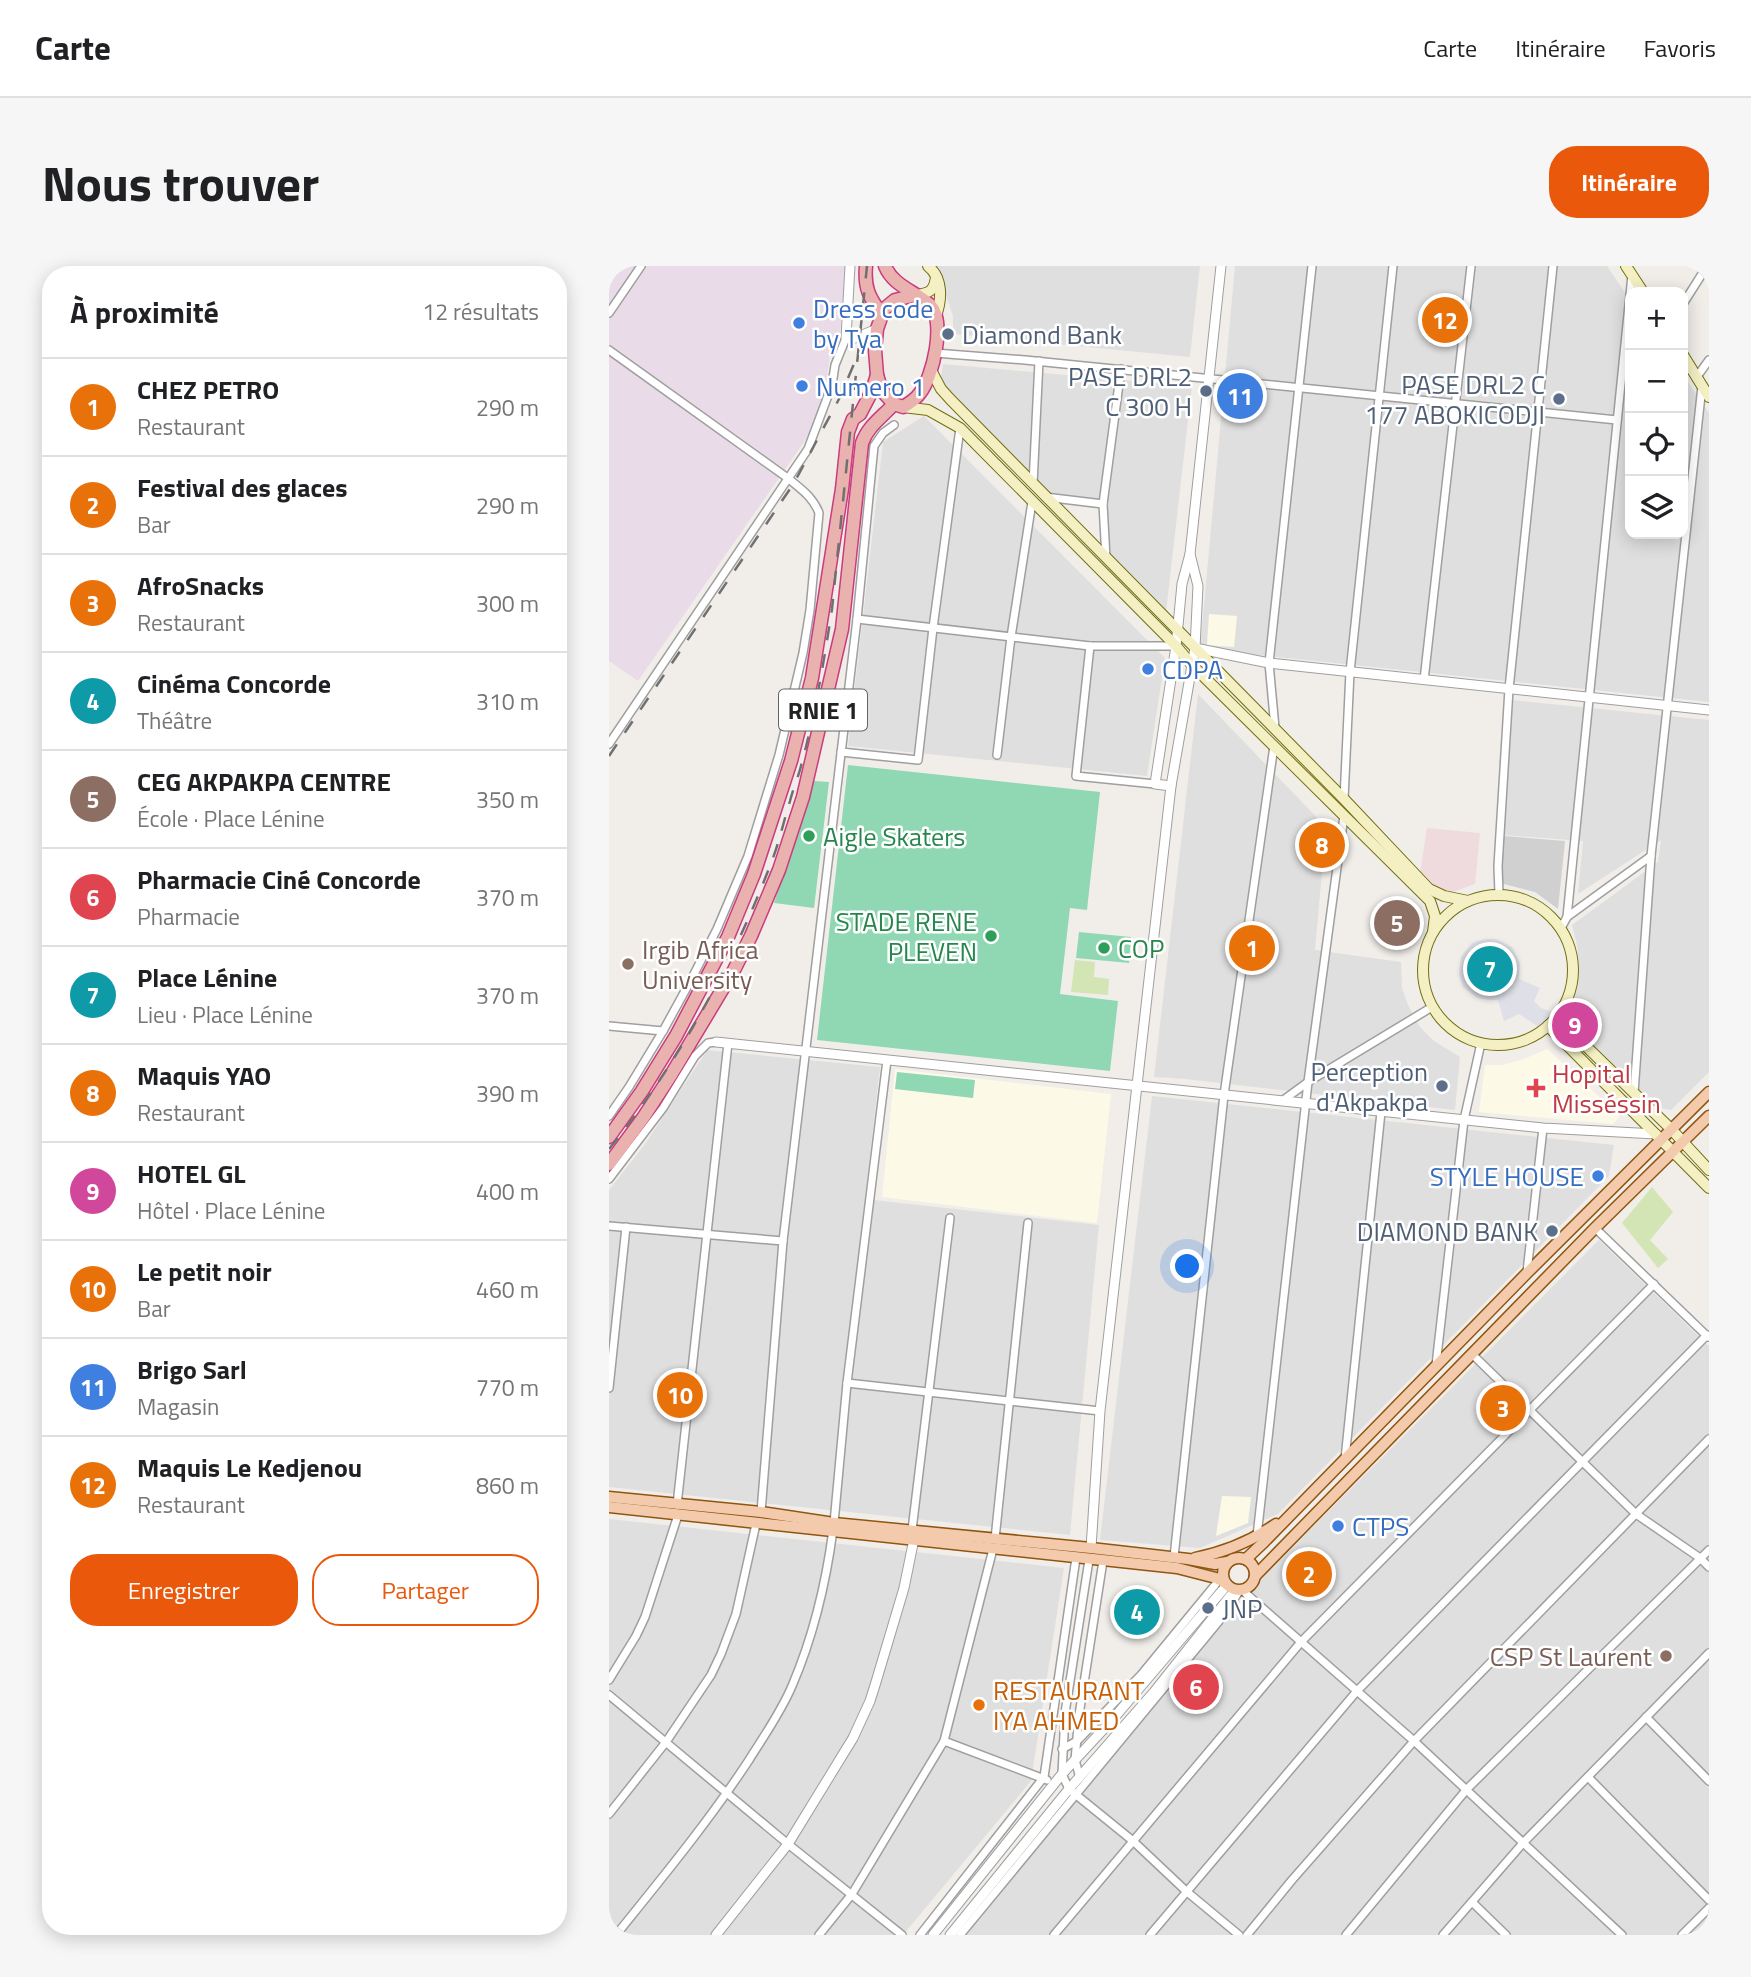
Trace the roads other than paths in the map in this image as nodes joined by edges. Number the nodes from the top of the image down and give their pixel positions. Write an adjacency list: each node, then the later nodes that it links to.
1 (641, 266): 16 (street)
2 (850, 266): 20 (street)
3 (866, 266): 17 (highway)
4 (885, 266): 14 (highway)
5 (1221, 266): 30 (street)
6 (1312, 266): 32 (street)
7 (1393, 266): 33 (street)
8 (1471, 266): 35 (street)
9 (1553, 266): 37 (street)
10 (1707, 266): 15 (street)
11 (932, 269): 14 (main road); 18 (main road)
12 (1629, 271): 13 (main road); 38 (street)
13 (1640, 287)
14 (916, 295): 17 (highway); 18 (highway)
15 (1688, 296)
16 (609, 313)
17 (881, 315): 19 (highway, RNIE 1)
18 (936, 316): 23 (highway, RNIE 1)
19 (877, 329): 20 (street); 22 (highway, RNIE 1)
20 (851, 338): 22 (street); 41 (street)
21 (609, 350): 41 (street)
22 (875, 350): 29 (highway, RNIE 1)
23 (935, 353): 25 (street); 28 (highway, RNIE 1)
24 (1709, 360): 31 (street)
25 (1039, 361): 27 (street); 42 (street)
26 (1688, 363): 31 (main road)
27 (1121, 369): 30 (street); 45 (street)
28 (930, 370): 36 (highway, RNIE 1); 42 (main road)
29 (877, 374): 36 (highway, RNIE 1); 101 (highway, RNIE 1)
30 (1209, 378): 32 (street); 46 (street)
31 (1699, 382): 34 (main road); 61 (street)
32 (1299, 387): 33 (street); 55 (street)
33 (1380, 396): 35 (street); 57 (street)
34 (1709, 397)
35 (1455, 403): 37 (street); 58 (street)
36 (898, 405): 40 (main road); 105 (highway, RNIE 1)
37 (1538, 412): 38 (street); 59 (street)
38 (1617, 419): 60 (street)
39 (894, 425): 48 (street)
40 (960, 428): 44 (main road); 49 (street)
41 (789, 479): 64 (street); 82 (street)
42 (1033, 484): 43 (main road)
43 (1044, 497): 45 (street); 47 (main road)
44 (1032, 502): 51 (street); 53 (main road)
45 (1103, 504): 47 (street)
46 (1190, 554): 50 (street); 54 (street)
47 (1106, 559): 50 (main road)
48 (856, 619): 49 (street); 66 (street)
49 (933, 628): 51 (street); 66 (street)
50 (1178, 632): 53 (street); 54 (main road)
51 (1011, 637): 52 (street); 67 (street)
52 (1090, 646): 53 (street); 68 (street)
53 (1176, 646): 56 (main road); 68 (street)
54 (1195, 648): 55 (street); 56 (street); 63 (main road)
55 (1269, 663): 57 (street); 63 (street)
56 (1192, 665): 65 (main road); 69 (street)
57 (1350, 672): 58 (street); 70 (street)
58 (1424, 680): 59 (street)
59 (1509, 689): 60 (street); 73 (street)
60 (1589, 698): 61 (street); 75 (street)
61 (1668, 706): 62 (street); 72 (street)
62 (1709, 710)
63 (1275, 730): 70 (main road)
64 (609, 744)
65 (1274, 745): 71 (main road); 92 (street)
66 (841, 752): 86 (street)
67 (997, 755)
68 (1155, 785): 69 (street)
69 (1171, 786): 89 (street)
70 (1344, 799): 74 (main road)
71 (1344, 817): 77 (main road); 88 (street)
72 (1651, 856): 75 (street); 91 (street)
73 (1499, 894): 74 (main road); 76 (main road)
74 (1468, 901): 77 (main road)
75 (1567, 917): 76 (street)
76 (1561, 928): 79 (main road)
77 (1433, 932): 78 (main road)
78 (1432, 1007): 85 (main road); 88 (street)
79 (1556, 1017): 81 (main road); 91 (main road)
80 (609, 1026): 82 (street)
81 (1548, 1026): 85 (main road); 102 (main road)
82 (663, 1031): 96 (street)
83 (716, 1042): 84 (street); 107 (street)
84 (728, 1043): 86 (street); 114 (street)
85 (1481, 1043): 98 (street)
86 (807, 1051): 87 (street); 115 (street)
87 (887, 1060): 89 (street); 121 (street)
88 (1308, 1082): 93 (street); 94 (street)
89 (1137, 1086): 92 (street); 126 (street)
90 (1709, 1092): 100 (main road)
91 (1634, 1093): 100 (main road)
92 (1224, 1095): 93 (street); 144 (street)
93 (1282, 1101): 94 (street)
94 (1305, 1103): 95 (street); 139 (street)
95 (1381, 1112): 98 (street); 128 (street)
96 (609, 1116)
97 (1709, 1116): 103 (main road)
98 (1464, 1120): 99 (street); 120 (street)
99 (1543, 1128): 102 (street); 116 (street)
100 (1672, 1130): 102 (main road); 103 (main road)
101 (609, 1137)
102 (1659, 1137): 104 (main road); 116 (main road)
103 (1683, 1143): 104 (main road); 106 (main road)
104 (1674, 1153): 108 (main road); 113 (main road)
105 (609, 1164)
106 (1709, 1170)
107 (609, 1179)
108 (1709, 1188)
109 (950, 1219): 123 (street)
110 (1028, 1223): 124 (street)
111 (609, 1226): 112 (street)
112 (626, 1227): 114 (street); 122 (street)
113 (1595, 1228): 117 (street); 119 (main road)
114 (707, 1234): 115 (street); 133 (street)
115 (783, 1241): 134 (street)
116 (1527, 1273): 120 (main road)
117 (1654, 1284): 118 (street); 125 (street)
118 (1708, 1336): 129 (street)
119 (1472, 1354): 125 (street); 152 (main road)
120 (1436, 1367): 128 (main road)
121 (847, 1383): 123 (street); 137 (street)
122 (609, 1388)
123 (929, 1392): 124 (street); 138 (street)
124 (1009, 1401): 126 (street); 140 (street)
125 (1530, 1410): 129 (street); 154 (street)
126 (1100, 1411): 141 (street)
127 (1709, 1439): 135 (street)
128 (1345, 1459): 131 (main road)
129 (1583, 1462): 135 (street); 159 (street)
130 (609, 1497): 133 (main road)
131 (1300, 1505): 139 (main road); 146 (main road)
132 (609, 1507): 133 (main road)
133 (678, 1510): 134 (main road); 136 (main road); 158 (street)
134 (761, 1512): 137 (main road)
135 (1636, 1514): 147 (street); 164 (street)
136 (757, 1524): 137 (main road); 165 (street)
137 (834, 1527): 138 (main road); 176 (street)
138 (913, 1535): 140 (main road); 179 (street)
139 (1257, 1535): 145 (main road)
140 (994, 1544): 141 (main road); 143 (main road); 162 (street)
141 (1091, 1548): 144 (main road)
142 (1709, 1550): 147 (street)
143 (1076, 1558): 148 (main road); 169 (street)
144 (1174, 1558): 145 (main road)
145 (1188, 1559): 150 (main road)
146 (1246, 1559): 150 (main road); 152 (main road)
147 (1700, 1559): 151 (street); 174 (street)
148 (1089, 1560): 149 (main road); 166 (street)
149 (1103, 1561): 153 (main road); 163 (street)
150 (1227, 1562): 153 (main road)
151 (1709, 1567)
152 (1255, 1576): 153 (main road)
153 (1231, 1586): 154 (street); 163 (street); 167 (street); 171 (street); 175 (street)
154 (1301, 1642): 159 (street); 178 (street)
155 (1709, 1653): 156 (street)
156 (1701, 1662): 157 (street); 161 (street)
157 (1709, 1670)
158 (609, 1680)
159 (1357, 1691): 164 (street); 181 (street)
160 (609, 1695): 165 (street)
161 (1646, 1717): 170 (street); 172 (street)
162 (944, 1741): 169 (street); 182 (street)
163 (1077, 1741): 166 (street); 167 (street)
164 (1414, 1741): 174 (street); 198 (street)
165 (666, 1742): 176 (street); 177 (street)
166 (1062, 1749): 168 (street)
167 (1076, 1760): 168 (street); 171 (street)
168 (1062, 1774): 173 (street); 175 (street)
169 (1044, 1777): 173 (street); 191 (street)
170 (1588, 1777): 180 (street); 183 (street)
171 (1080, 1778): 175 (street)
172 (1709, 1781)
173 (1053, 1784): 192 (street)
174 (1467, 1789): 180 (street); 199 (street)
175 (1073, 1792): 178 (street); 193 (street); 194 (street)
176 (727, 1793): 179 (street); 187 (street)
177 (609, 1814)
178 (1133, 1841): 181 (street); 195 (street)
179 (788, 1843): 182 (street); 188 (street)
180 (1523, 1843): 184 (street); 202 (street)
181 (1186, 1891): 196 (street); 197 (street)
182 (852, 1894): 189 (street); 190 (street)
183 (1709, 1900)
184 (1472, 1902): 200 (street); 201 (street)
185 (1709, 1908): 203 (street)
186 (609, 1926): 187 (street)
187 (618, 1934)
188 (716, 1935)
189 (819, 1935)
190 (902, 1935)
191 (920, 1935)
192 (933, 1935)
193 (950, 1935)
194 (960, 1935)
195 (1055, 1935)
196 (1150, 1935)
197 (1239, 1935)
198 (1247, 1935)
199 (1346, 1935)
200 (1443, 1935)
201 (1506, 1935)
202 (1622, 1935)
203 (1682, 1935)

